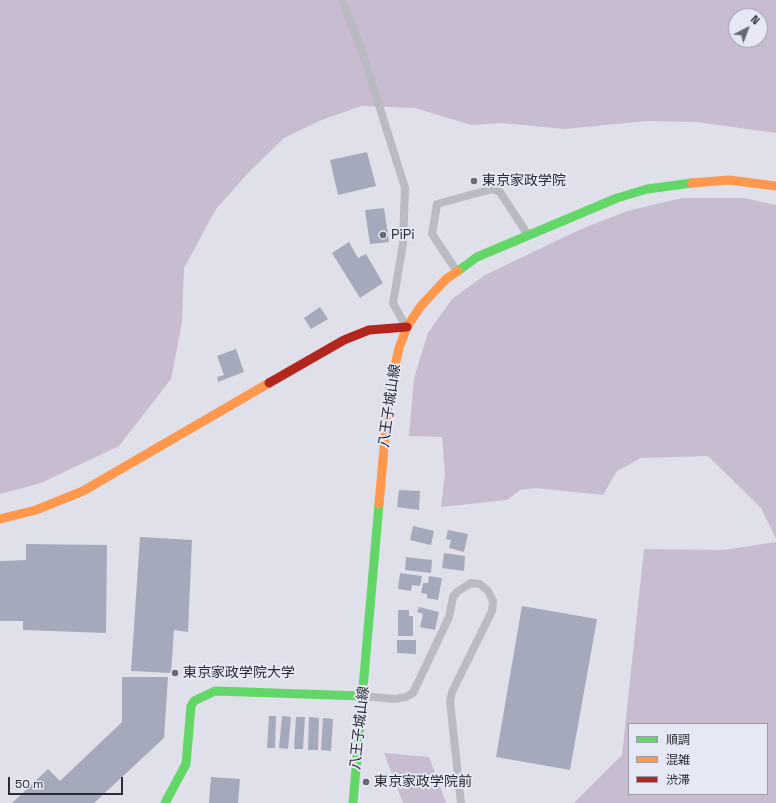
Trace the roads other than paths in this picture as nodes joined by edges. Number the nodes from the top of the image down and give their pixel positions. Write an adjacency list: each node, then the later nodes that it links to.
1 (342, 0): 5 (lane)
2 (776, 186): 3 (main road, 八王子城山線)
3 (528, 235): 4 (main road, 八王子城山線); 4 (lane)
4 (456, 270): 5 (main road, 八王子城山線)
5 (407, 327): 6 (main road); 7 (main road, 八王子城山線)
6 (0, 519)
7 (363, 696): 8 (main road); 9 (main road, 八王子城山線); 10 (lane)
8 (165, 803)
9 (353, 803)
10 (461, 803)

